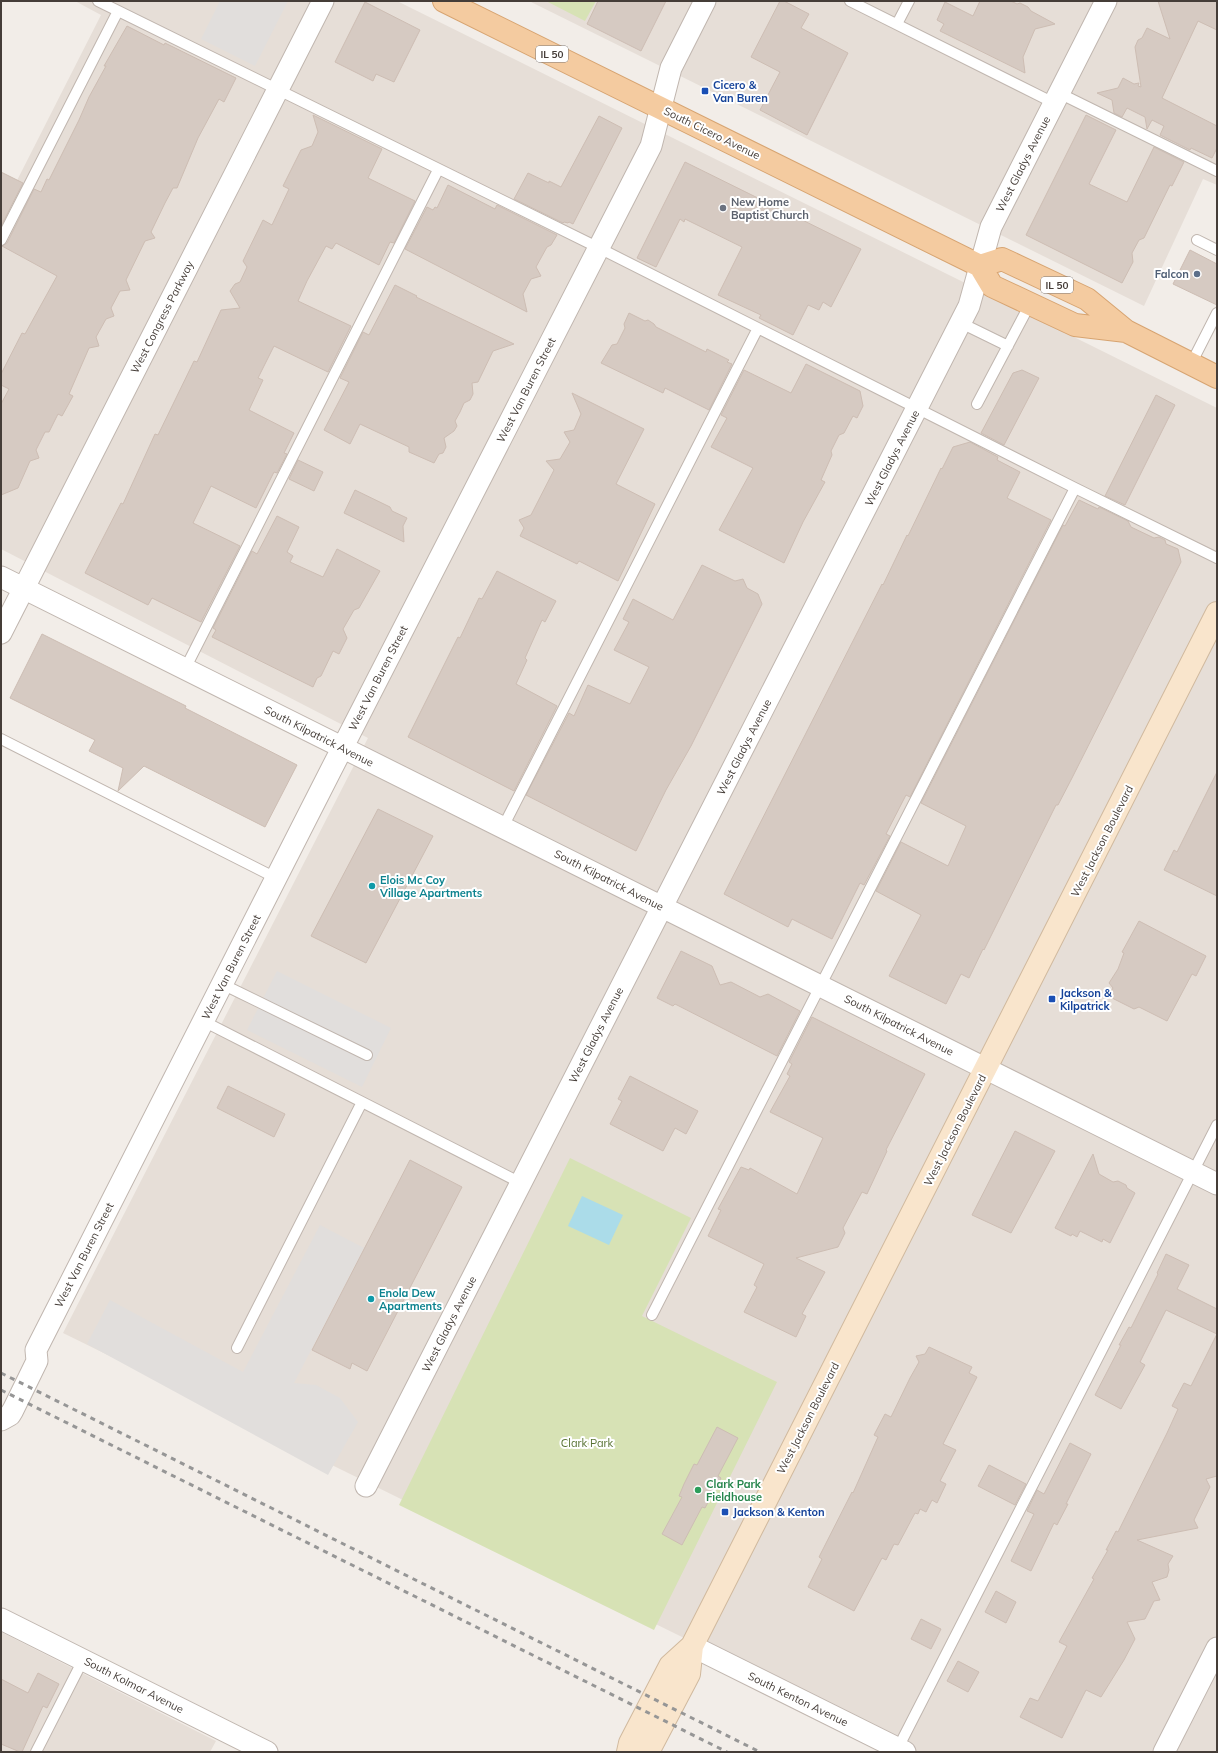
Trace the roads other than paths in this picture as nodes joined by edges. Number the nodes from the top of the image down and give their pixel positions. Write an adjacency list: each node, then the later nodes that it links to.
1 (98, 1): 8 (lane)
2 (322, 1): 10 (street, West Congress Parkway)
3 (444, 1): 12 (main road, South Cicero Avenue / IL 50)
4 (705, 1): 12 (street, West Van Buren Street)
5 (850, 1): 9 (lane)
6 (909, 1): 9 (lane)
7 (1106, 1): 11 (street, West Gladys Avenue)
8 (118, 11): 10 (lane); 15 (lane)
9 (897, 24): 11 (lane)
10 (277, 91): 13 (lane); 33 (street, West Congress Parkway)
11 (1056, 98): 14 (lane); 19 (street, West Gladys Avenue)
12 (660, 108): 17 (street, West Van Buren Street); 19 (main road, South Cicero Avenue / IL 50)
13 (438, 170): 17 (lane); 36 (lane)
14 (1217, 171)
15 (1, 240)
16 (1197, 240): 18 (lane)
17 (599, 248): 23 (lane); 38 (street, West Van Buren Street)
18 (1217, 250)
19 (980, 266): 20 (main road, IL 50); 22 (street, West Gladys Avenue); 24 (main road, IL 50)
20 (1030, 304): 24 (main road, IL 50); 25 (lane)
21 (1217, 313): 26 (lane)
22 (961, 323): 25 (lane); 29 (street, West Gladys Avenue)
23 (758, 328): 29 (lane); 39 (lane)
24 (1126, 331): 26 (main road, IL 50)
25 (1008, 346): 28 (lane)
26 (1191, 364): 27 (main road, IL 50)
27 (1217, 377)
28 (977, 404)
29 (917, 409): 30 (lane); 41 (street, West Gladys Avenue)
30 (1075, 488): 31 (lane); 43 (lane)
31 (1217, 558)
32 (1, 577): 33 (street, South Kilpatrick Avenue)
33 (24, 589): 35 (street, West Congress Parkway); 36 (street, South Kilpatrick Avenue)
34 (1217, 613): 46 (street, West Jackson Boulevard)
35 (1, 633)
36 (185, 669): 38 (street, South Kilpatrick Avenue)
37 (1, 739): 40 (lane)
38 (343, 748): 39 (street, South Kilpatrick Avenue); 40 (street, West Van Buren Street)
39 (503, 828): 41 (street, South Kilpatrick Avenue)
40 (276, 878): 42 (street, West Van Buren Street)
41 (662, 907): 43 (street, South Kilpatrick Avenue); 50 (street, West Gladys Avenue)
42 (222, 984): 44 (street, West Van Buren Street); 45 (lane)
43 (820, 985): 46 (street, South Kilpatrick Avenue); 52 (lane)
44 (203, 1021): 47 (lane); 54 (street, West Van Buren Street)
45 (367, 1055)
46 (986, 1069): 49 (street, South Kilpatrick Avenue); 59 (street, West Jackson Boulevard)
47 (362, 1102): 50 (lane); 53 (lane)
48 (1217, 1125): 49 (lane)
49 (1193, 1172): 51 (street, South Kilpatrick Avenue); 63 (lane)
50 (521, 1182): 57 (street, West Gladys Avenue)
51 (1217, 1184)
52 (652, 1315)
53 (237, 1348)
54 (36, 1350): 55 (street, West Van Buren Street); 56 (street, West Van Buren Street)
55 (1, 1404)
56 (1, 1420)
57 (366, 1486)
58 (1, 1619): 61 (street, South Kolmar Avenue)
59 (692, 1646): 63 (street, South Kenton Avenue); 66 (street, West Jackson Boulevard); 67 (street, West Jackson Boulevard)
60 (1217, 1648): 68 (street)
61 (83, 1660): 62 (street, South Kolmar Avenue); 64 (lane)
62 (241, 1746): 65 (street, South Kolmar Avenue)
63 (901, 1750)
64 (36, 1752)
65 (267, 1752)
66 (628, 1752)
67 (648, 1752)
68 (1164, 1752)

